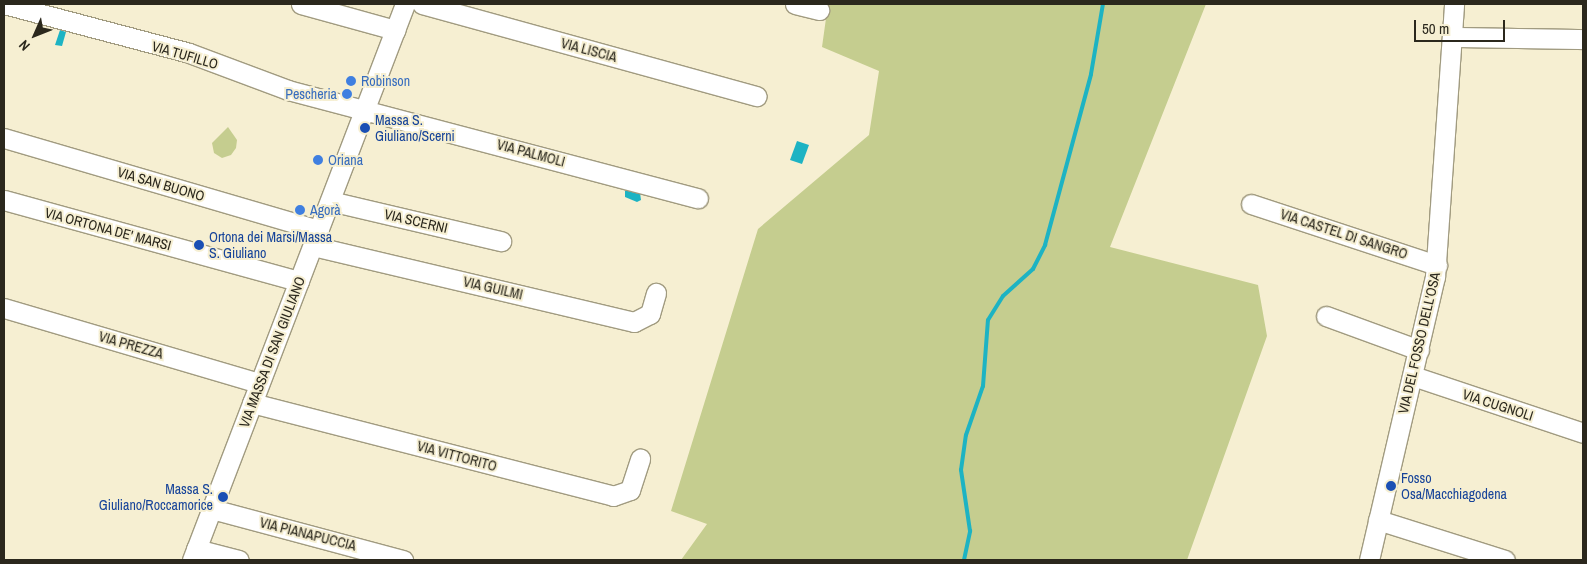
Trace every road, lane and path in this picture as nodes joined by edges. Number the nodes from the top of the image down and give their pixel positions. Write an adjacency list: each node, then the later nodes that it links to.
1 (4, 4): 12 (street, VIA TUFILLO)
2 (300, 4): 8 (street)
3 (405, 4): 8 (street, VIA MASSA DI SAN GIULIANO)
4 (422, 4): 11 (street, VIA LISCIA)
5 (795, 4): 7 (street)
6 (1454, 4): 9 (street, VIA DEL FOSSO DELL'OSA)
7 (819, 10)
8 (396, 30): 12 (street, VIA MASSA DI SAN GIULIANO)
9 (1452, 36): 10 (street); 20 (street, VIA DEL FOSSO DELL'OSA)
10 (1583, 39)
11 (757, 96)
12 (365, 108): 14 (street, VIA PALMOLI); 16 (street, VIA MASSA DI SAN GIULIANO)
13 (4, 138): 18 (street, VIA SAN BUONO)
14 (698, 198)
15 (4, 200): 21 (street, VIA ORTONA DE' MARSI)
16 (330, 201): 18 (street, VIA MASSA DI SAN GIULIANO); 19 (street, VIA SCERNI)
17 (1251, 204): 20 (street, VIA CASTEL DI SANGRO)
18 (316, 238): 21 (street, VIA MASSA DI SAN GIULIANO); 22 (street, VIA GUILMI)
19 (501, 241)
20 (1437, 265): 25 (street, VIA DEL FOSSO DELL'OSA)
21 (299, 281): 27 (street, VIA MASSA DI SAN GIULIANO)
22 (656, 293)
23 (4, 308): 27 (street, VIA PREZZA)
24 (1326, 316): 25 (street)
25 (1419, 350): 26 (street, VIA DEL FOSSO DELL'OSA)
26 (1413, 376): 29 (street, VIA CUGNOLI); 32 (street, VIA DEL FOSSO DELL'OSA)
27 (259, 383): 28 (street, VIA MASSA DI SAN GIULIANO)
28 (252, 403): 30 (street, VIA VITTORITO); 31 (street, VIA MASSA DI SAN GIULIANO)
29 (1583, 433)
30 (640, 459)
31 (212, 509): 33 (street, VIA MASSA DI SAN GIULIANO); 35 (street, VIA PIANAPUCCIA)
32 (1378, 520): 36 (street, VIA DEL FOSSO DELL'OSA); 37 (street)
33 (194, 554): 34 (street)
34 (239, 560)
35 (403, 560)
36 (1370, 560)
37 (1505, 560)

